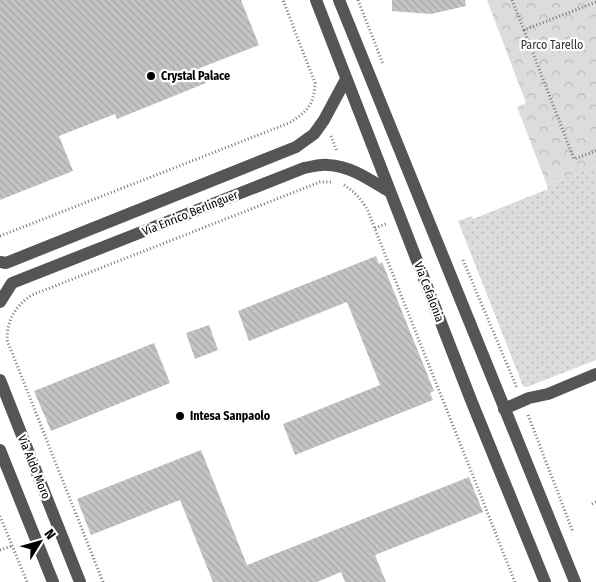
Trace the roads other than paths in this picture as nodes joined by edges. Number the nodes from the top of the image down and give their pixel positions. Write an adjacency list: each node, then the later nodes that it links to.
1 (316, 0): 3 (street, Via Cefalonia)
2 (340, 0): 10 (street)
3 (346, 79): 4 (street, Via Cefalonia); 5 (street, Via Enrico Berlinguer)
4 (390, 192): 6 (street, Via Enrico Berlinguer); 14 (street, Via Cefalonia)
5 (2, 264)
6 (6, 285): 7 (street, Via Enrico Berlinguer)
7 (0, 302)
8 (596, 374): 10 (street)
9 (0, 380): 13 (street, Via Aldo Moro)
10 (504, 409): 15 (street)
11 (0, 450): 12 (street, Via Aldo Moro)
12 (53, 582)
13 (80, 582)
14 (545, 582)
15 (575, 582)

